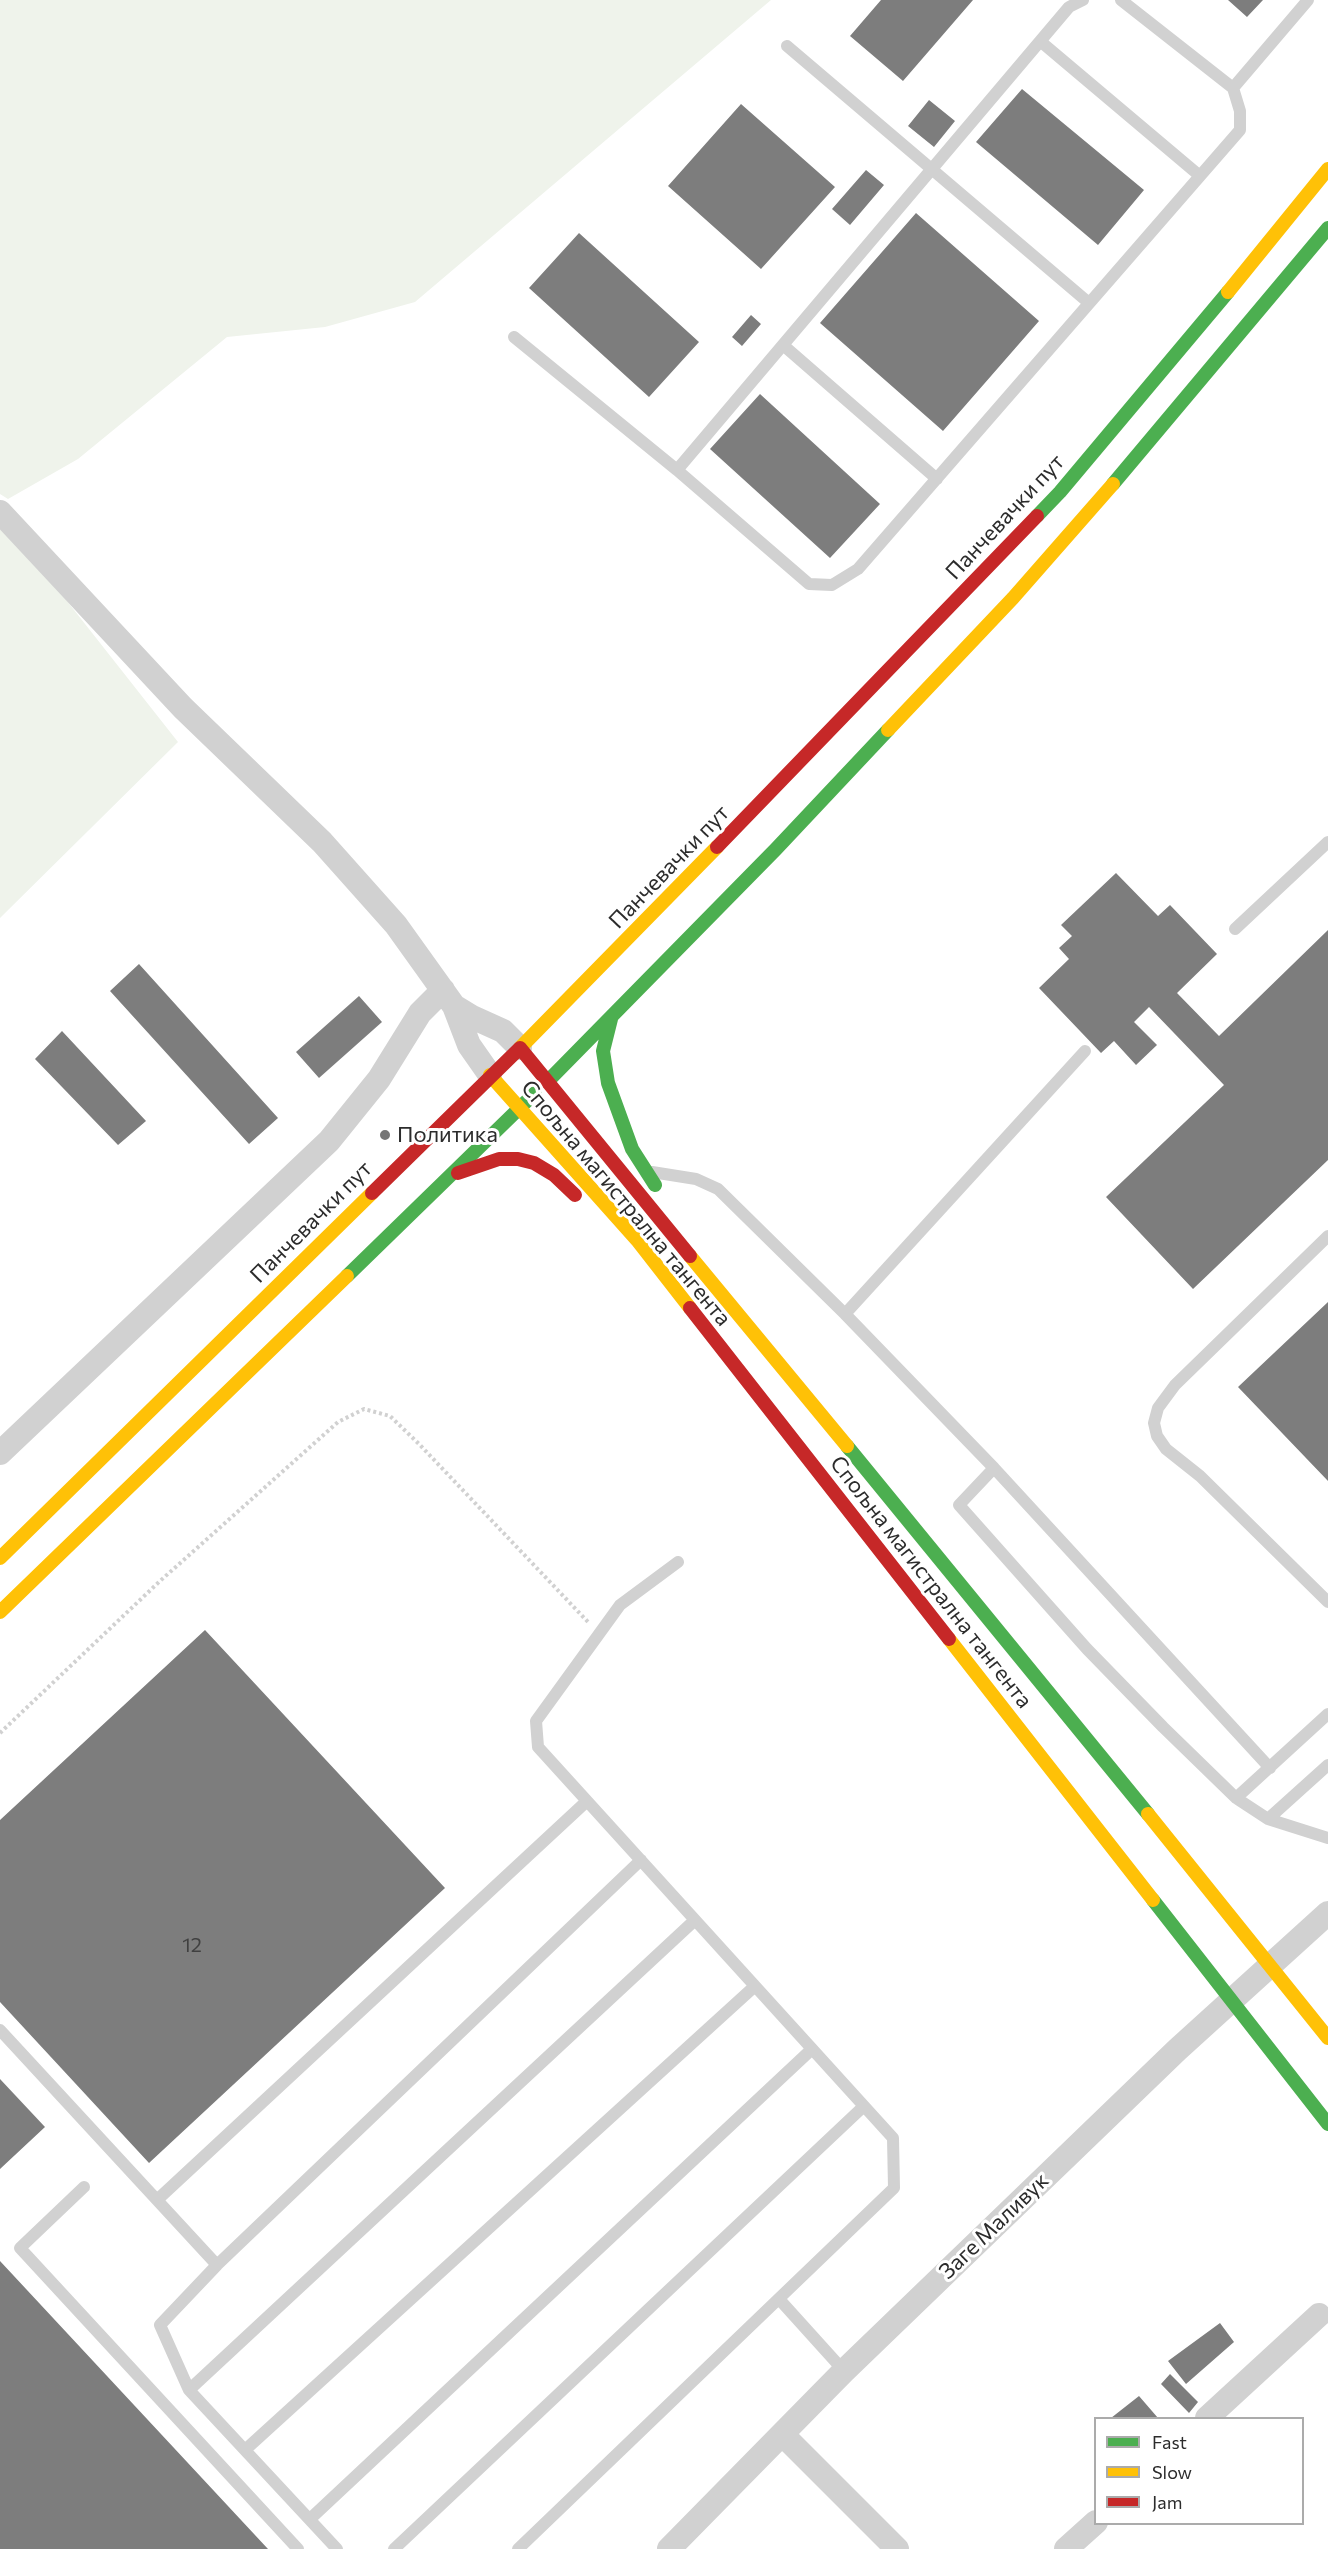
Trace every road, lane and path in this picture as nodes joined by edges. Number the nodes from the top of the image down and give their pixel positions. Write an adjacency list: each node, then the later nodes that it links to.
1 (1083, 0): 4 (lane)
2 (1121, 0): 6 (lane)
3 (1308, 0): 6 (lane)
4 (1040, 41): 7 (lane); 9 (lane)
5 (788, 46): 7 (lane)
6 (1233, 88): 9 (lane)
7 (932, 169): 11 (lane); 13 (lane)
8 (1328, 169): 21 (main road, Панчевачки пут)
9 (1200, 176): 11 (lane)
10 (1328, 228): 20 (main road)
11 (1089, 303): 15 (lane)
12 (514, 337): 14 (lane)
13 (783, 345): 14 (lane); 15 (lane)
14 (677, 470): 15 (lane)
15 (937, 479)
16 (0, 512): 19 (street)
17 (1328, 842): 18 (lane)
18 (1235, 929)
19 (449, 998): 21 (street); 23 (street); 34 (street)
20 (611, 1019): 24 (main road); 26 (main road)
21 (520, 1048): 23 (main road, Панчевачки пут); 24 (main road, Спољна магистрална тангента)
22 (1085, 1051): 33 (lane)
23 (490, 1075): 25 (main road, Спољна магистрална тангента); 36 (main road, Панчевачки пут)
24 (548, 1081): 25 (main road); 32 (main road, Спољна магистрална тангента)
25 (520, 1108): 27 (main road); 31 (main road, Спољна магистрална тангента)
26 (645, 1171): 28 (main road); 33 (lane)
27 (450, 1176): 31 (main road); 39 (main road)
28 (663, 1196)
29 (675, 1215): 32 (main road)
30 (1328, 1236): 38 (lane)
31 (637, 1240): 54 (main road, Спољна магистрална тангента)
32 (693, 1258): 52 (main road, Спољна магистрална тангента)
33 (845, 1314): 35 (lane)
34 (0, 1453)
35 (994, 1468): 44 (lane); 45 (lane)
36 (0, 1558)
37 (678, 1562): 40 (lane)
38 (1328, 1602)
39 (0, 1612)
40 (599, 1634): 42 (path); 46 (lane)
41 (1328, 1714): 44 (lane)
42 (0, 1733)
43 (1328, 1765): 47 (lane)
44 (1270, 1768): 45 (lane)
45 (1236, 1798): 47 (lane)
46 (587, 1801): 49 (lane); 61 (lane)
47 (1268, 1819): 48 (lane)
48 (1328, 1838)
49 (641, 1860): 51 (lane); 62 (lane)
50 (1328, 1912): 52 (street, Заге Маливук)
51 (696, 1920): 53 (lane); 66 (lane)
52 (1270, 1965): 54 (street, Заге Маливук); 56 (main road, Спољна магистрална тангента)
53 (755, 1986): 57 (lane); 69 (lane)
54 (1231, 2000): 59 (main road, Спољна магистрална тангента); 65 (street, Заге Маливук)
55 (0, 2030): 61 (lane)
56 (1328, 2038)
57 (812, 2049): 58 (lane); 70 (lane)
58 (864, 2106): 63 (lane); 74 (lane)
59 (1328, 2124)
60 (84, 2187): 72 (lane)
61 (157, 2200): 62 (lane)
62 (217, 2265): 66 (lane)
63 (779, 2299): 65 (lane); 75 (lane)
64 (1319, 2315): 67 (street)
65 (844, 2370): 68 (street, Заге Маливук)
66 (189, 2390): 69 (lane)
67 (1208, 2417)
68 (782, 2434): 76 (street, Заге Маливук); 77 (street)
69 (245, 2450): 70 (lane)
70 (310, 2519): 73 (lane)
71 (1094, 2523): 78 (street)
72 (298, 2549)
73 (338, 2549)
74 (394, 2549)
75 (518, 2549)
76 (669, 2549)
77 (897, 2549)
78 (1066, 2549)

